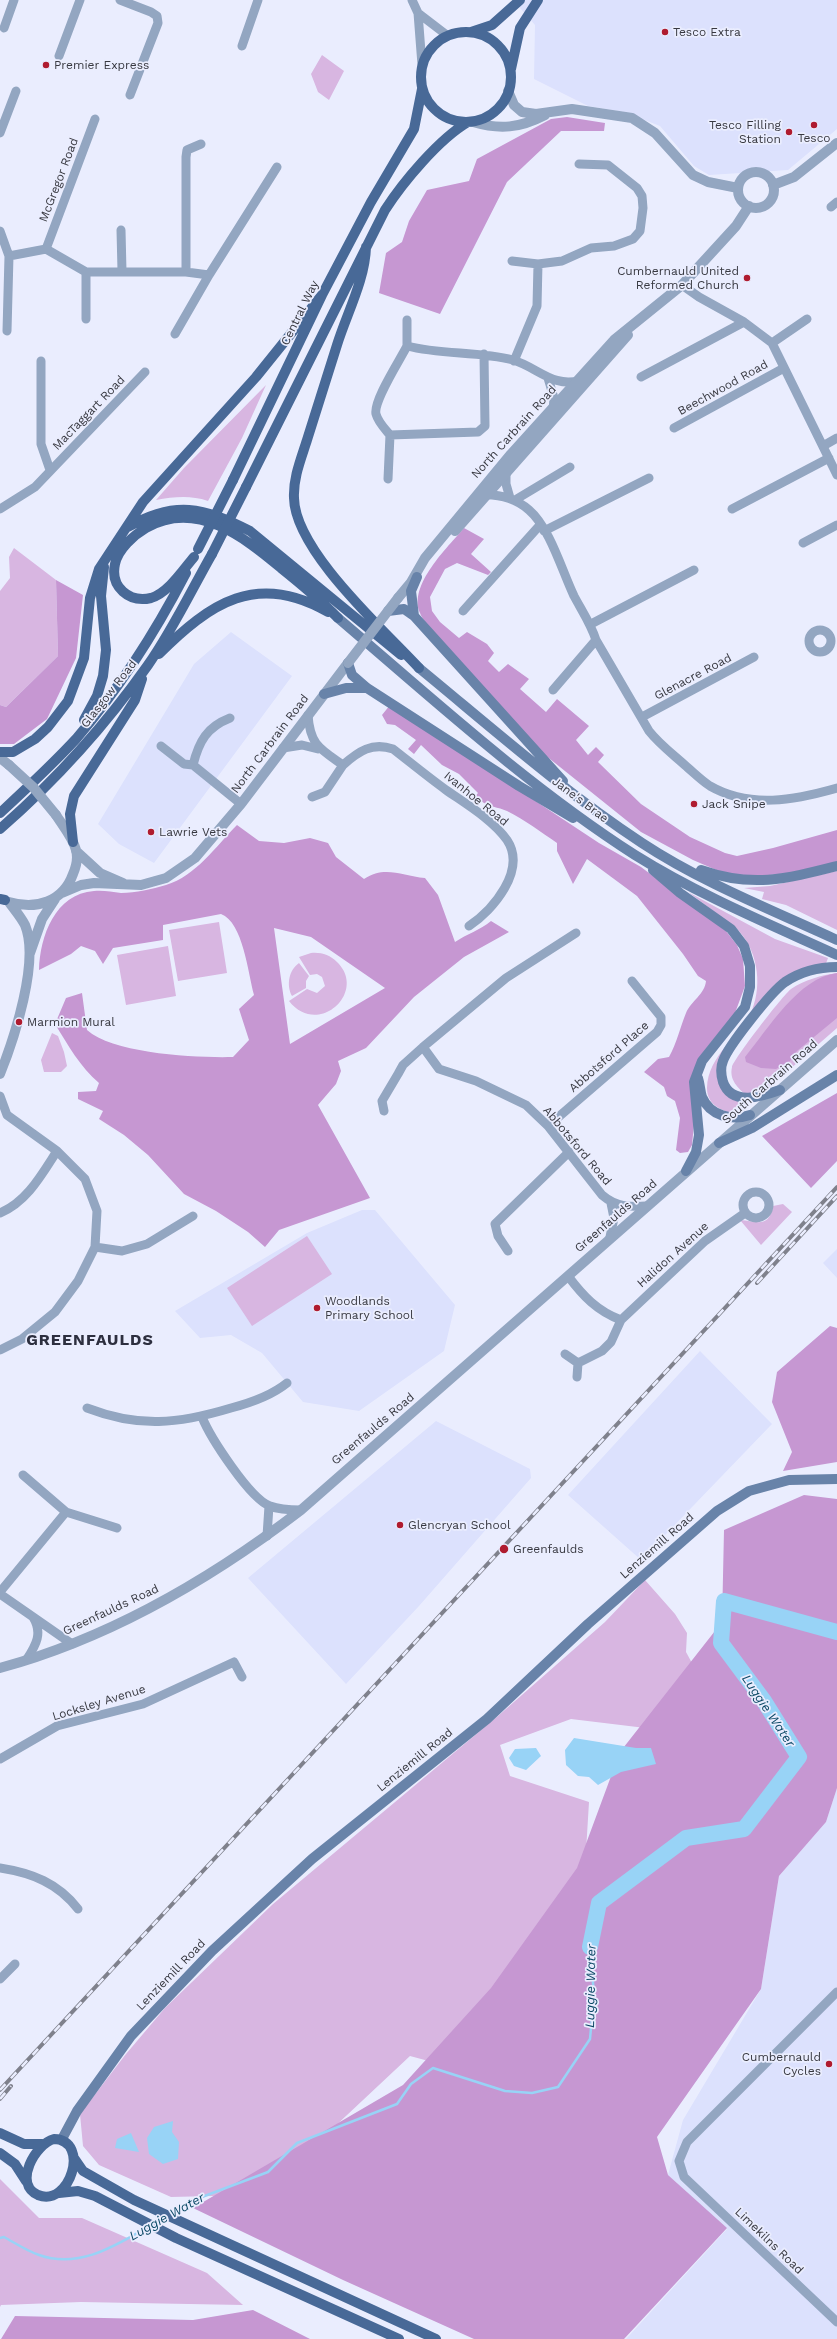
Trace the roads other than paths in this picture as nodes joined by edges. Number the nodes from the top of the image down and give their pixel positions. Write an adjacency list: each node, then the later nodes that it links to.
1 (14, 0): 10 (street)
2 (80, 0): 14 (street)
3 (120, 0): 8 (street)
4 (258, 0): 13 (street)
5 (412, 0): 9 (street)
6 (520, 0): 11 (main road)
7 (538, 0): 16 (main road)
8 (130, 2): 20 (street)
9 (418, 12): 12 (street); 15 (street)
10 (4, 28)
11 (471, 32): 12 (main road); 16 (main road)
12 (448, 36): 15 (main road)
13 (242, 46)
14 (59, 56)
15 (422, 65): 17 (main road)
16 (510, 71): 19 (main road)
17 (422, 89): 23 (main road); 44 (main road, Central Way)
18 (16, 91): 24 (street)
19 (508, 91): 21 (street); 23 (main road)
20 (130, 95)
21 (552, 111): 23 (street); 30 (street)
22 (95, 119): 35 (street, McGregor Road)
23 (470, 122): 34 (main road)
24 (0, 133)
25 (837, 143): 29 (street)
26 (201, 144): 41 (street)
27 (579, 164): 38 (street)
28 (278, 167): 42 (street)
29 (773, 185): 30 (street); 31 (street)
30 (738, 188): 31 (street)
31 (749, 206): 43 (street, North Carbrain Road)
32 (121, 230): 39 (street)
33 (0, 231): 36 (street)
34 (366, 247): 99 (main road, Glasgow Road, bridge); 100 (main road)
35 (46, 249): 36 (street); 40 (street)
36 (9, 256): 50 (street)
37 (512, 261): 38 (street)
38 (538, 264): 56 (street)
39 (122, 271): 40 (street); 41 (street)
40 (86, 272): 46 (street)
41 (186, 272): 42 (street)
42 (209, 275): 51 (street)
43 (682, 285): 45 (street, North Carbrain Road); 49 (street, Beechwood Road)
44 (322, 295): 84 (main road); 86 (main road, Central Way, bridge)
45 (652, 308): 59 (street, North Carbrain Road); 62 (street, North Carbrain Road)
46 (86, 319)
47 (807, 319): 52 (street, Beechwood Road)
48 (407, 320): 53 (street)
49 (744, 322): 52 (street, Beechwood Road); 60 (street)
50 (7, 331)
51 (175, 334)
52 (772, 343): 57 (street, Beechwood Road)
53 (407, 346): 54 (street); 66 (street)
54 (484, 354): 56 (street); 66 (street)
55 (41, 361): 72 (street, MacTaggart Road)
56 (514, 361): 61 (street)
57 (784, 368): 65 (street, Beechwood Road); 68 (street, Beechwood Road)
58 (145, 372): 72 (street, MacTaggart Road)
59 (591, 376): 62 (street); 64 (street, North Carbrain Road)
60 (641, 377)
61 (548, 378): 62 (street); 63 (street)
62 (576, 381): 63 (street, North Carbrain Road)
63 (554, 406): 64 (street); 69 (street, North Carbrain Road)
64 (553, 419): 73 (street, North Carbrain Road)
65 (674, 428)
66 (390, 435): 76 (street)
67 (837, 438): 68 (street)
68 (823, 446): 70 (street, Beechwood Road)
69 (507, 458): 73 (street); 78 (street, North Carbrain Road)
70 (829, 458): 74 (street, Beechwood Road); 81 (street)
71 (570, 467): 79 (street)
72 (50, 470): 80 (street, MacTaggart Road)
73 (506, 472): 77 (street, North Carbrain Road); 79 (street)
74 (837, 475)
75 (649, 478): 83 (street)
76 (388, 479)
77 (486, 495): 78 (street); 79 (street); 89 (street, North Carbrain Road)
78 (475, 496): 90 (street, North Carbrain Road)
79 (513, 499): 83 (street)
80 (0, 509)
81 (732, 509)
82 (837, 525): 85 (street)
83 (542, 528): 92 (street); 95 (street)
84 (126, 529): 87 (main road); 100 (main road)
85 (803, 543)
86 (196, 553): 94 (main road); 107 (main road, Glasgow Road)
87 (105, 560): 107 (main road); 111 (main road)
88 (694, 570): 95 (street)
89 (417, 577): 90 (street, North Carbrain Road); 93 (main road)
90 (409, 586): 91 (street, North Carbrain Road, bridge)
91 (388, 611): 93 (main road); 98 (street, North Carbrain Road, bridge)
92 (463, 611)
93 (414, 616): 117 (main road)
94 (338, 618): 99 (main road); 120 (main road, Jane's Brae)
95 (591, 624): 96 (street)
96 (596, 640): 102 (street); 105 (street)
97 (754, 658): 105 (street, Glenacre Road)
98 (348, 663): 101 (main road); 103 (street, North Carbrain Road)
99 (148, 666): 121 (main road, Glasgow Road); 122 (main road)
100 (419, 668): 117 (main road, Jane's Brae)
101 (367, 688): 103 (main road); 120 (main road)
102 (554, 690)
103 (324, 694): 104 (street, North Carbrain Road)
104 (308, 715): 109 (street, North Carbrain Road); 110 (street)
105 (642, 717): 115 (street)
106 (230, 718): 113 (street)
107 (76, 738): 119 (main road, Glasgow Road)
108 (161, 746): 113 (street)
109 (283, 748): 110 (street); 118 (street, North Carbrain Road)
110 (318, 749): 114 (street)
111 (0, 752)
112 (0, 758): 122 (street, North Carbrain Road, bridge)
113 (193, 765): 118 (street)
114 (343, 765): 116 (street, Ivanhoe Road); 129 (street, Ivanhoe Road)
115 (837, 788)
116 (312, 797)
117 (584, 803): 124 (main road, Jane's Brae)
118 (241, 804): 126 (street, North Carbrain Road)
119 (0, 813)
120 (589, 824): 123 (main road, Jane's Brae)
121 (0, 829)
122 (74, 846): 126 (street, North Carbrain Road); 127 (street)
123 (636, 856): 132 (main road, Jane's Brae); 140 (main road)
124 (668, 858): 125 (main road); 131 (main road, Jane's Brae)
125 (837, 866)
126 (128, 885): 127 (street, North Carbrain Road)
127 (58, 896): 128 (street, North Carbrain Road); 133 (street)
128 (3, 899): 133 (street)
129 (469, 926)
130 (576, 933): 137 (street)
131 (837, 940)
132 (837, 955)
133 (28, 959): 138 (street)
134 (837, 967): 141 (main road)
135 (632, 981): 146 (street, Abbotsford Place)
136 (837, 1040): 141 (street, South Carbrain Road)
137 (422, 1048): 143 (street); 146 (street, Abbotsford Road)
138 (0, 1074)
139 (837, 1075): 147 (main road)
140 (697, 1076): 145 (main road); 150 (main road)
141 (780, 1090): 145 (street, South Carbrain Road)
142 (0, 1096): 144 (street)
143 (384, 1111)
144 (4, 1115): 148 (street)
145 (750, 1115): 147 (street, South Carbrain Road)
146 (548, 1126): 149 (street, Abbotsford Road)
147 (720, 1143): 150 (street, Greenfaulds Road)
148 (57, 1151): 154 (street); 157 (street)
149 (569, 1152): 151 (street, Abbotsford Road); 158 (street)
150 (686, 1171): 152 (street, Greenfaulds Road)
151 (611, 1203): 152 (street, Abbotsford Road); 156 (street, Abbotsford Road)
152 (646, 1206): 156 (street, Greenfaulds Road)
153 (745, 1212): 160 (street, Halidon Avenue)
154 (0, 1213)
155 (193, 1216): 157 (street)
156 (610, 1238): 159 (street, Greenfaulds Road)
157 (95, 1247): 161 (street)
158 (508, 1251)
159 (568, 1276): 160 (street); 171 (street, Greenfaulds Road)
160 (621, 1320): 163 (street, Halidon Avenue)
161 (0, 1350)
162 (565, 1354): 163 (street)
163 (578, 1364): 164 (street)
164 (577, 1377)
165 (287, 1384): 167 (street)
166 (87, 1408): 167 (street)
167 (202, 1417): 170 (street)
168 (23, 1475): 172 (street)
169 (837, 1479): 188 (main road, Lenziemill Road)
170 (269, 1506): 171 (street); 174 (street)
171 (301, 1510): 174 (street, Greenfaulds Road)
172 (66, 1512): 173 (street); 175 (street)
173 (118, 1528)
174 (267, 1536): 177 (street, Greenfaulds Road)
175 (0, 1593): 176 (street)
176 (32, 1616): 177 (street); 178 (street)
177 (72, 1644): 178 (street, Greenfaulds Road)
178 (27, 1659): 179 (street, Greenfaulds Road)
179 (0, 1668)
180 (242, 1677): 181 (street, Locksley Avenue)
181 (0, 1759)
182 (0, 1868): 183 (street)
183 (78, 1909)
184 (15, 1964): 185 (street)
185 (0, 1979)
186 (837, 1992): 194 (street, Limekilns Road)
187 (0, 2133): 189 (main road)
188 (62, 2139): 189 (main road); 191 (main road)
189 (42, 2144): 192 (main road)
190 (0, 2153): 192 (main road)
191 (74, 2158): 193 (main road); 196 (main road)
192 (26, 2181): 193 (main road)
193 (59, 2193): 195 (main road)
194 (837, 2322)
195 (400, 2339)
196 (436, 2339)

